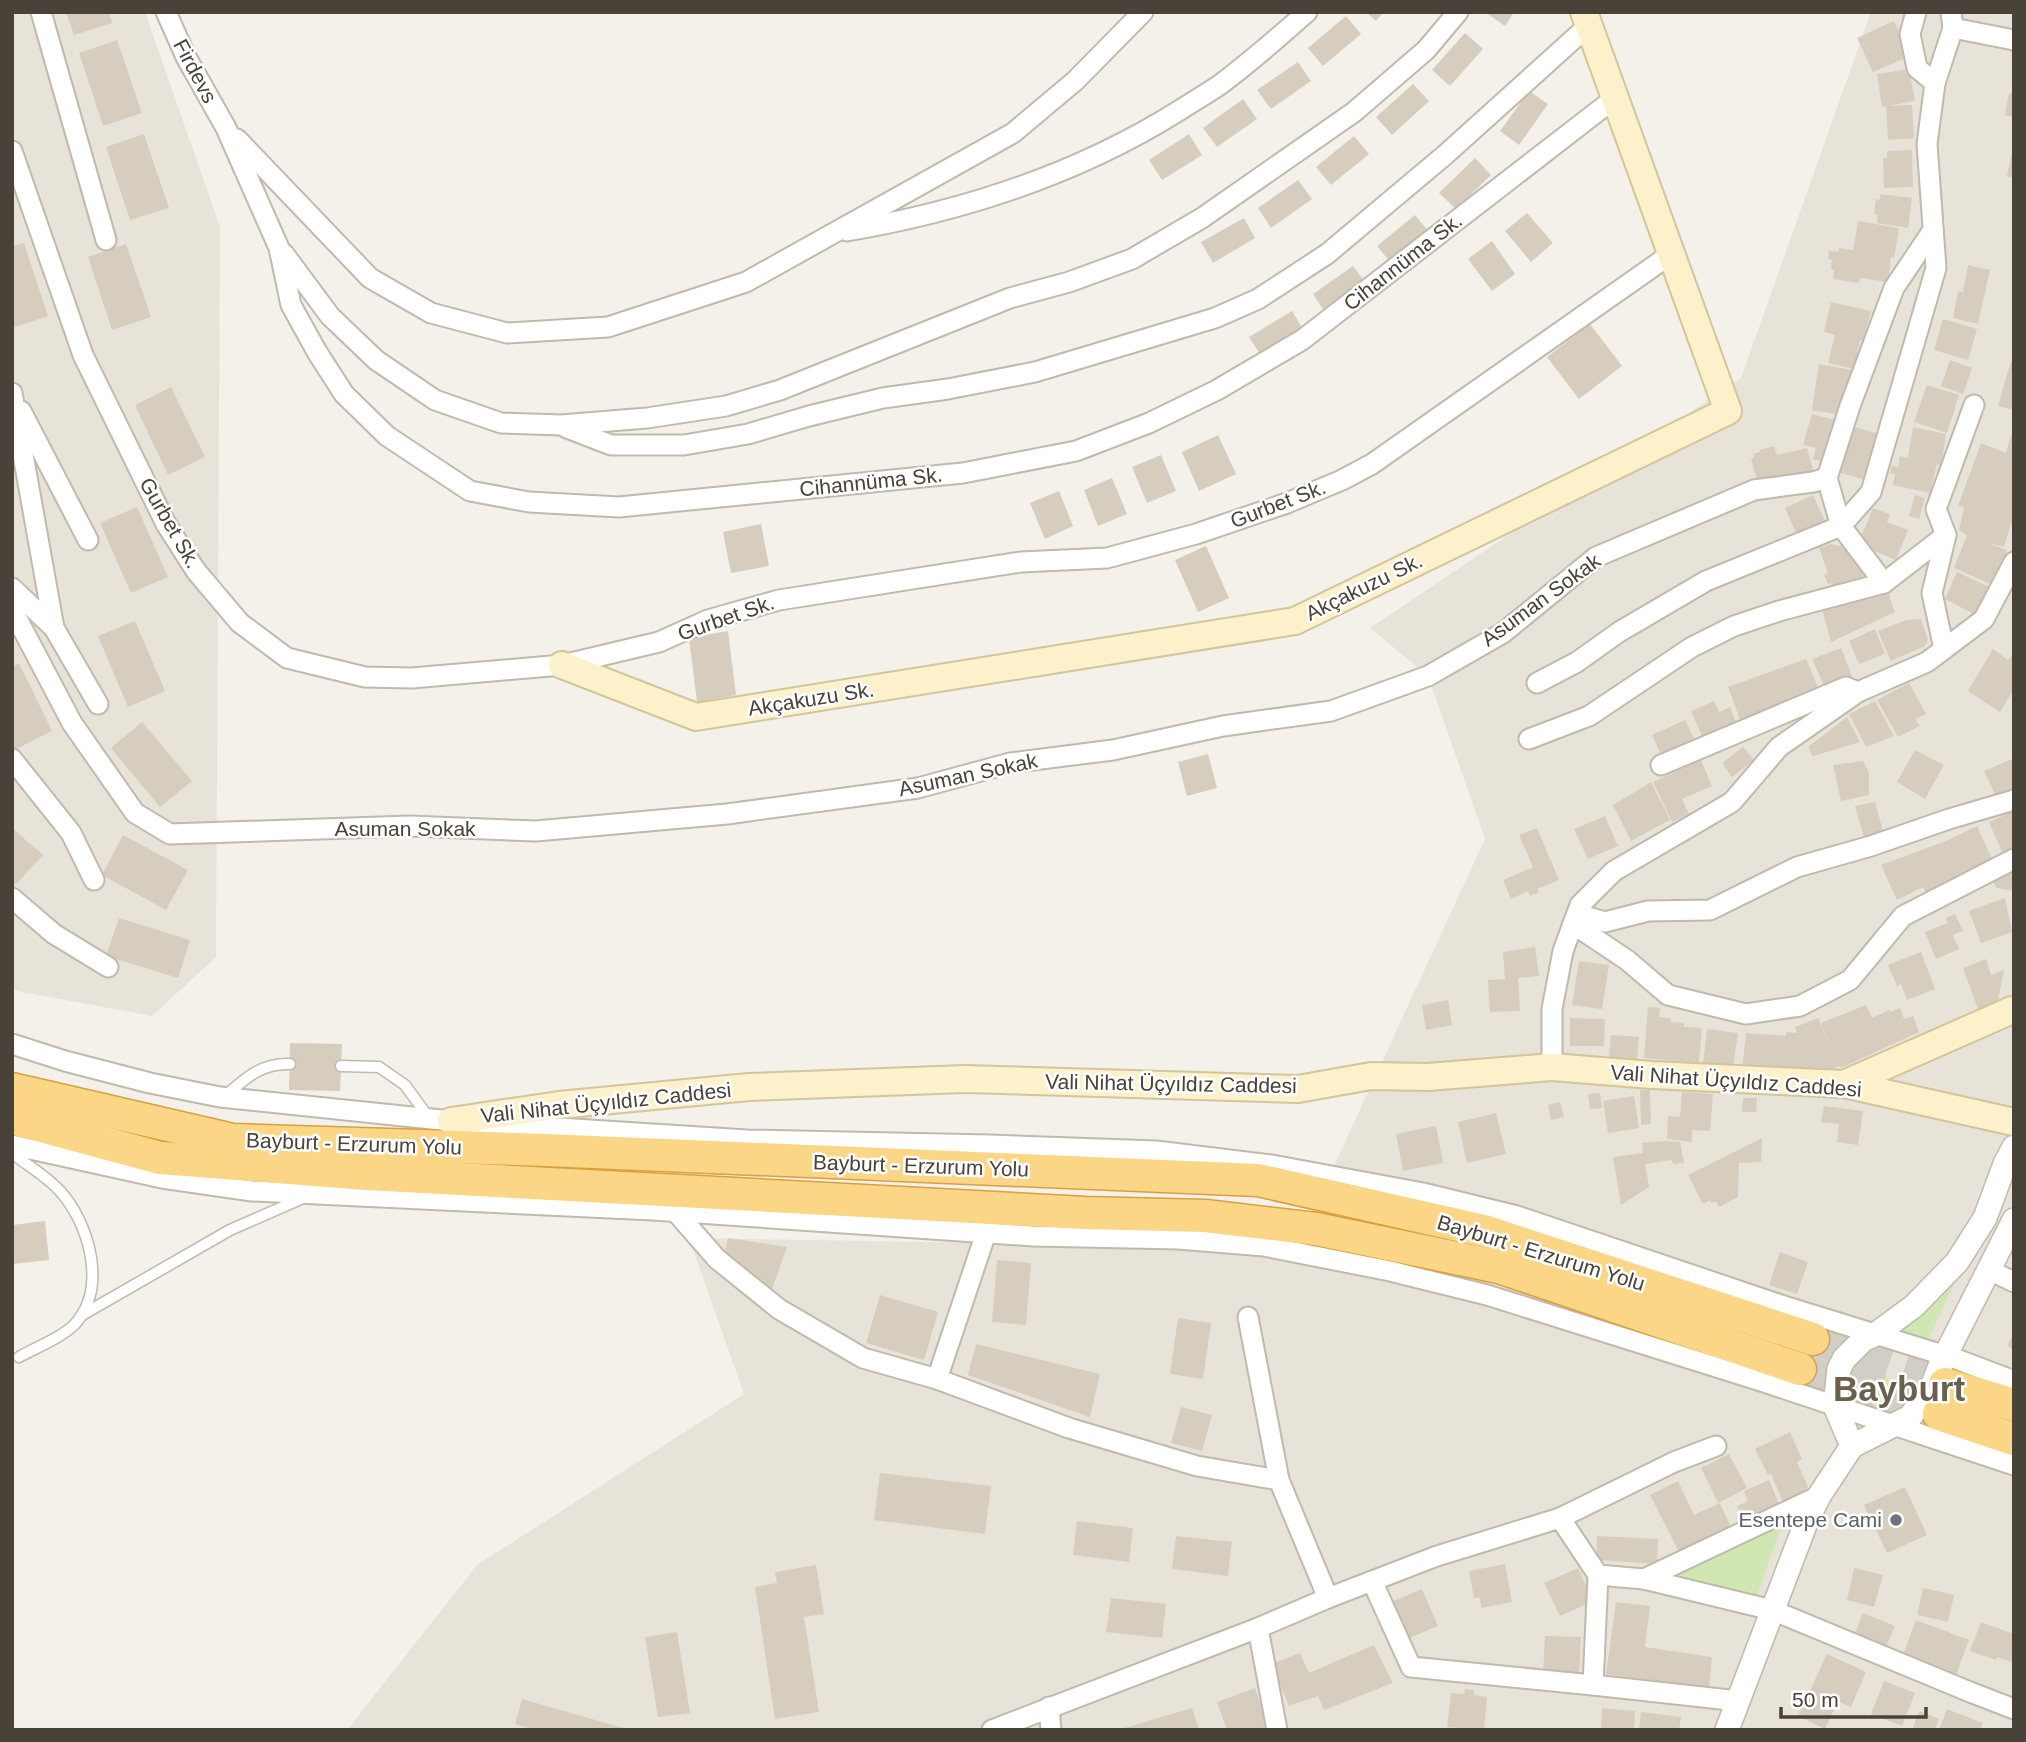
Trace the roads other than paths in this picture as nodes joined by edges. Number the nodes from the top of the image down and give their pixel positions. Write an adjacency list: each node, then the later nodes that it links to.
1 (41, 12): 16 (street)
2 (166, 12): 12 (street, Firdevs)
3 (1143, 12): 15 (street)
4 (1307, 12): 15 (street)
5 (1458, 12): 21 (street)
6 (1916, 12): 10 (street)
7 (1586, 19): 11 (main road, Akçakuzu Sk.); 21 (street)
8 (1952, 20): 9 (street); 10 (street)
9 (2014, 40)
10 (1935, 83): 14 (street)
11 (1615, 98): 17 (street, Cihannüma Sk.); 18 (main road, Akçakuzu Sk.)
12 (226, 128): 15 (street); 17 (street, Cihannüma Sk.)
13 (12, 151): 32 (street, Gurbet Sk.)
14 (1933, 230): 22 (street); 23 (street)
15 (832, 233)
16 (106, 240)
17 (279, 248): 21 (street)
18 (1671, 254): 32 (street, Gurbet Sk.); 32 (main road, Akçakuzu Sk.)
19 (12, 394): 25 (street); 30 (street)
20 (1974, 405): 24 (street)
21 (561, 425)
22 (1827, 478): 23 (street); 29 (street, Asuman Sokak)
23 (1841, 526): 27 (street); 33 (street)
24 (1946, 535): 27 (street); 31 (street)
25 (88, 540)
26 (2014, 562): 31 (street)
27 (1884, 583): 36 (street)
28 (12, 588): 30 (street)
29 (12, 608)
30 (54, 628): 35 (street)
31 (1944, 649): 34 (street)
32 (562, 665)
33 (1537, 683)
34 (1858, 692): 38 (street); 43 (street)
35 (98, 704)
36 (1529, 739)
37 (12, 759): 41 (street)
38 (1661, 765)
39 (2014, 800): 43 (street)
40 (2014, 859): 43 (street)
41 (94, 880)
42 (12, 898): 44 (street)
43 (1575, 919): 49 (street)
44 (108, 967)
45 (2013, 1013): 50 (main road)
46 (12, 1044): 52 (street)
47 (290, 1064): 52 (lane)
48 (341, 1066): 54 (lane)
49 (1552, 1067): 50 (main road, Vali Nihat Üçyıldız Caddesi); 54 (main road, Vali Nihat Üçyıldız Caddesi)
50 (1844, 1084): 55 (main road, Vali Nihat Üçyıldız Caddesi)
51 (12, 1088): 68 (highway, Bayburt - Erzurum Yolu)
52 (223, 1097): 54 (street)
53 (12, 1118): 70 (highway, Bayburt - Erzurum Yolu)
54 (440, 1120): 67 (street)
55 (2014, 1122)
56 (12, 1145): 59 (street)
57 (2014, 1147): 67 (street)
58 (12, 1153): 65 (lane)
59 (313, 1194): 60 (street); 65 (lane)
60 (676, 1211): 62 (street); 71 (street)
61 (2014, 1220): 63 (street)
62 (986, 1233): 71 (street); 75 (street)
63 (1989, 1270): 64 (street); 73 (street)
64 (2014, 1282)
65 (81, 1315): 69 (lane)
66 (1248, 1317): 81 (street)
67 (1876, 1335): 73 (street); 75 (street)
68 (1813, 1339)
69 (19, 1357)
70 (1800, 1369)
71 (937, 1379): 81 (street)
72 (2014, 1381): 73 (street)
73 (1943, 1385): 74 (highway); 76 (street); 77 (highway)
74 (2014, 1405)
75 (1835, 1406): 76 (street); 79 (street)
76 (1893, 1426): 79 (street); 80 (street)
77 (2014, 1439)
78 (1716, 1446): 83 (street)
79 (1852, 1446): 82 (street)
80 (2014, 1465)
81 (1279, 1480): 87 (street)
82 (1819, 1496): 85 (street); 88 (street)
83 (1560, 1518): 84 (street); 86 (street)
84 (1598, 1575): 85 (street); 90 (street)
85 (1644, 1579): 88 (street)
86 (1372, 1581): 87 (street); 90 (street)
87 (1328, 1598): 89 (street)
88 (1772, 1610): 91 (street); 93 (street)
89 (1258, 1628): 92 (street); 96 (street)
90 (1593, 1685): 91 (street)
91 (1738, 1701): 97 (street)
92 (1049, 1707): 94 (street); 95 (street)
93 (2014, 1709)
94 (992, 1730)
95 (1051, 1730)
96 (1277, 1730)
97 (1727, 1730)

